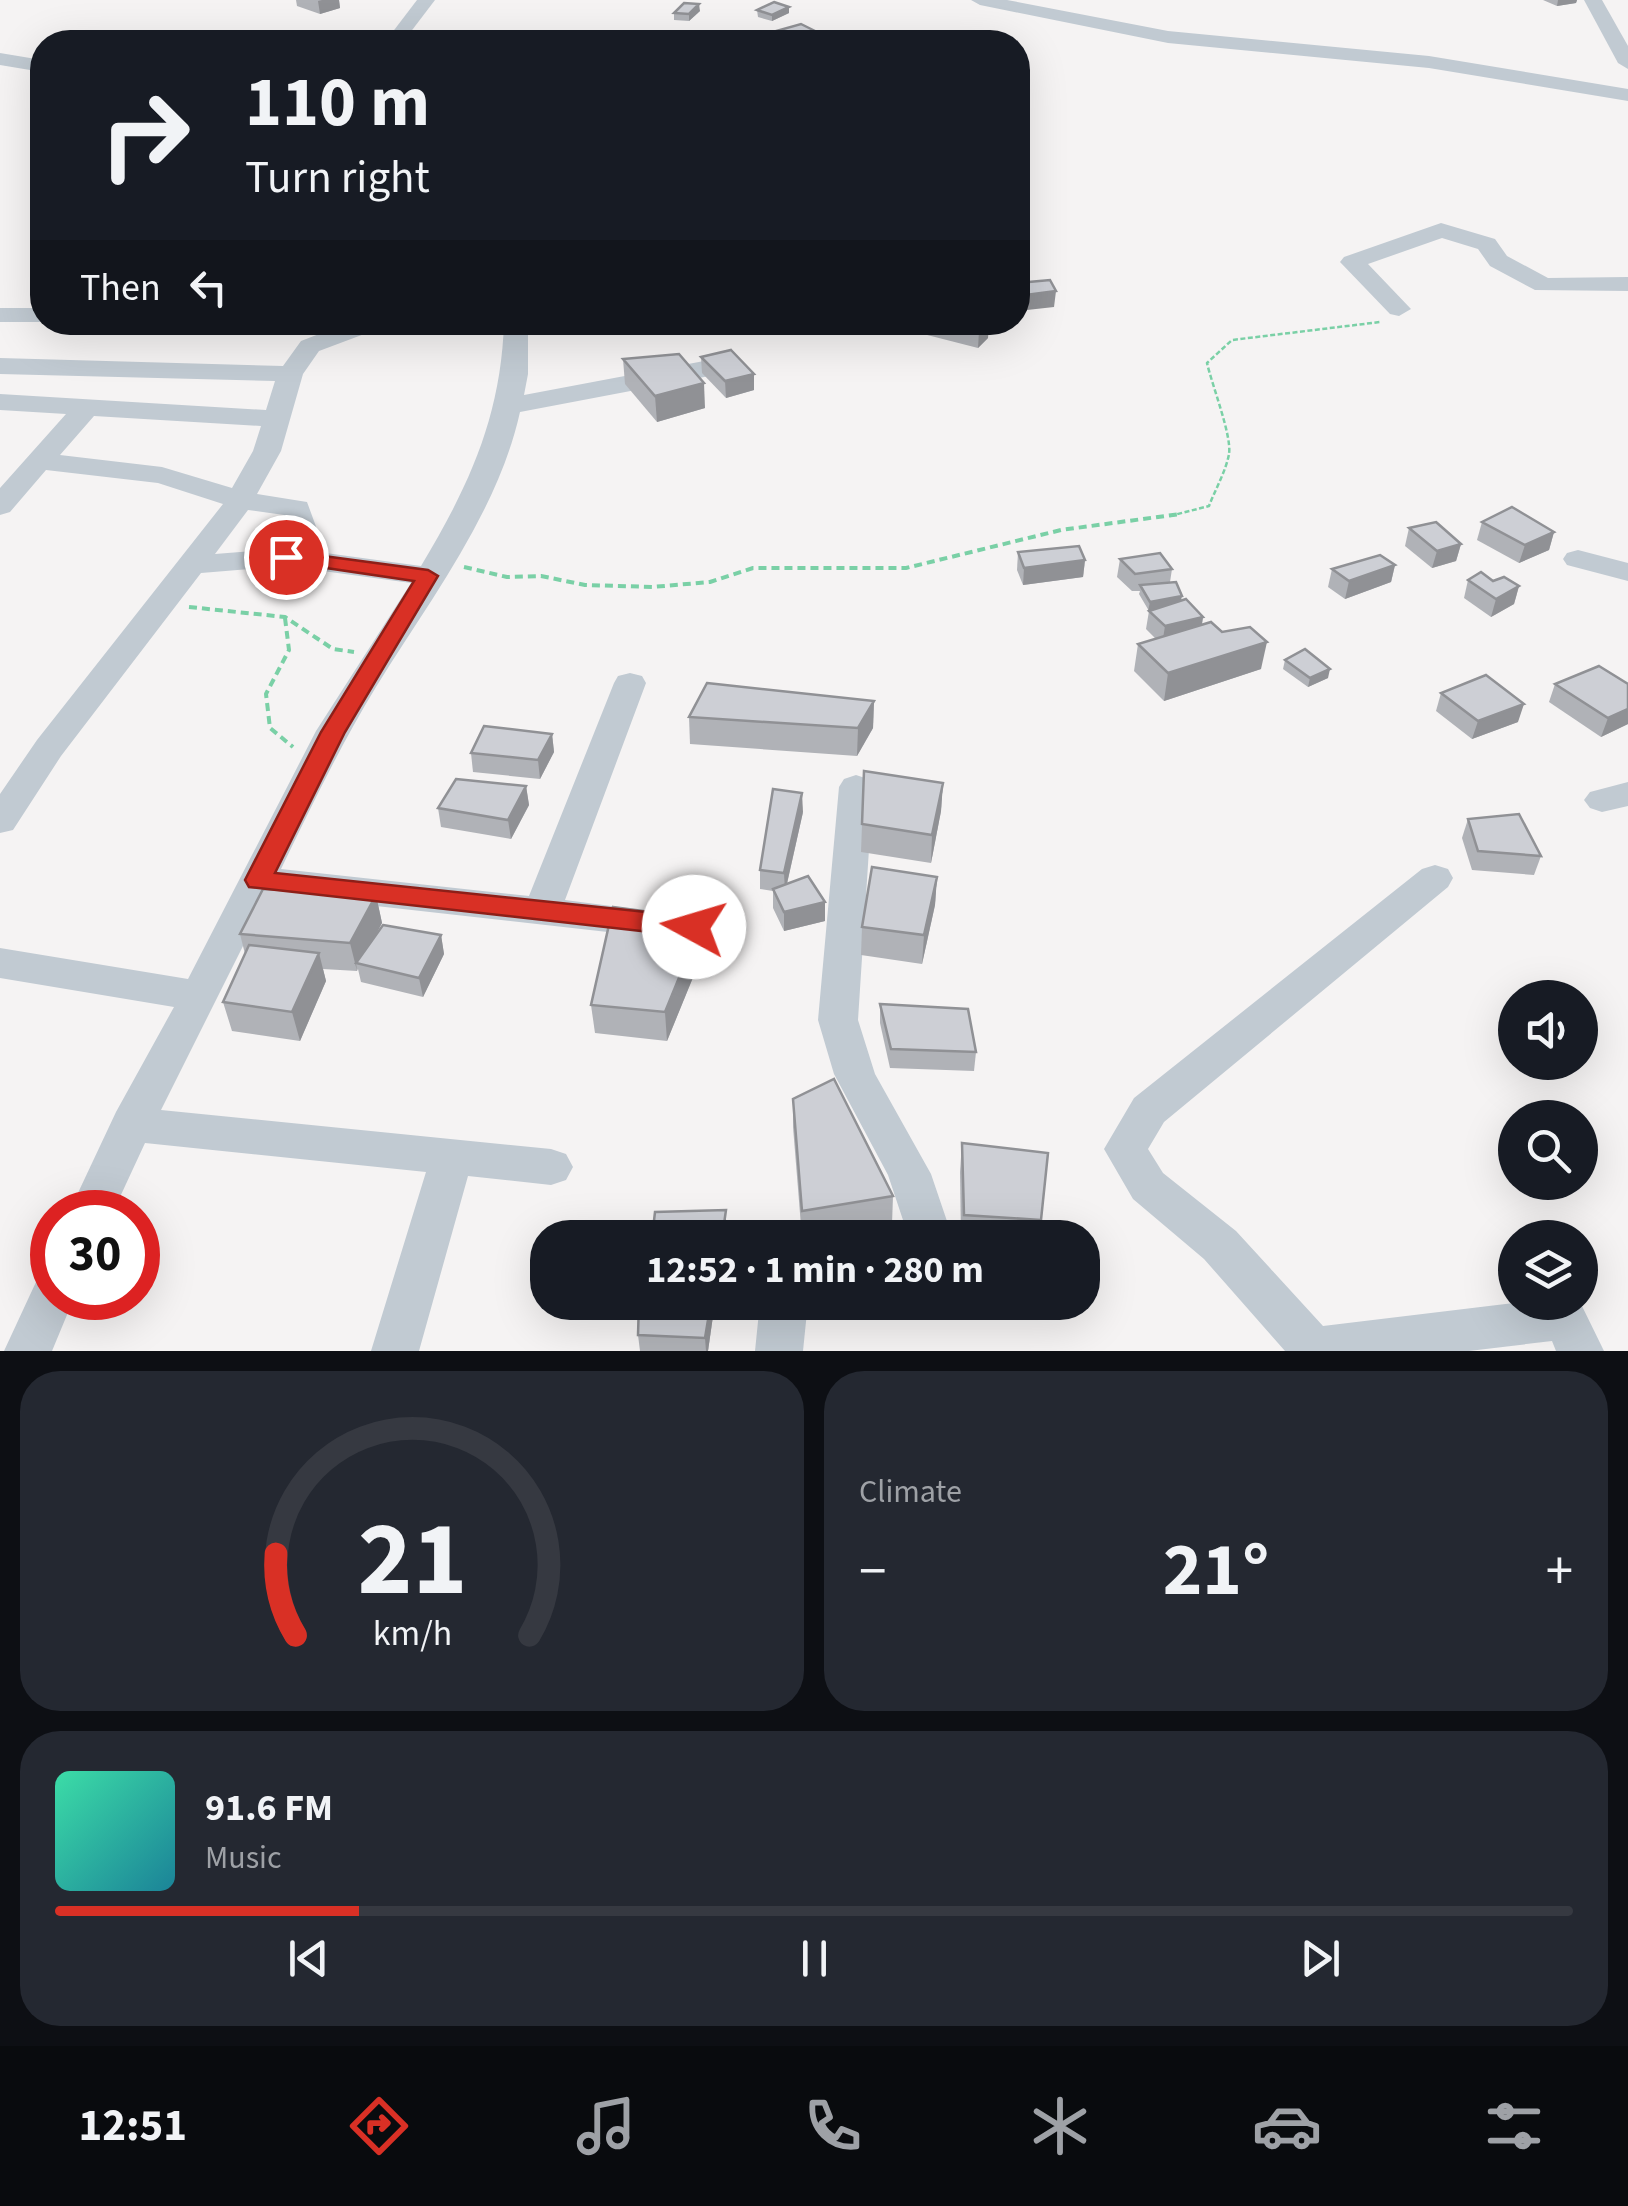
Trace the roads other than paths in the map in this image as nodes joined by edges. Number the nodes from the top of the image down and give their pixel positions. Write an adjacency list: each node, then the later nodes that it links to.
1 (980, 0): 8 (street)
2 (1593, 0): 6 (street)
3 (421, 1): 4 (street)
4 (402, 30)
5 (0, 59): 7 (street)
6 (1628, 63)
7 (30, 64)
8 (1628, 95)
9 (1628, 284): 10 (street)
10 (1399, 309)
11 (30, 314): 12 (street)
12 (0, 315)
13 (340, 335): 17 (street)
14 (518, 335): 19 (street)
15 (0, 366): 17 (street)
16 (720, 366): 19 (street)
17 (290, 374): 21 (street)
18 (0, 402): 20 (street)
19 (507, 406): 28 (street)
20 (86, 408): 21 (street); 22 (street)
21 (275, 418): 23 (street)
22 (39, 461): 23 (street); 24 (street)
23 (239, 500): 25 (street); 27 (street)
24 (0, 506)
25 (286, 557): 27 (street); 28 (street)
26 (1578, 559): 29 (street)
27 (189, 565): 32 (street)
28 (431, 571): 34 (street)
29 (1628, 572)
30 (630, 682): 35 (street)
31 (856, 787): 43 (street)
32 (0, 822)
33 (1435, 878): 49 (street)
34 (258, 880): 35 (street); 38 (street)
35 (542, 911): 36 (street)
36 (694, 927)
37 (0, 963): 38 (street)
38 (200, 996): 39 (street)
39 (131, 1124): 40 (street); 42 (street)
40 (452, 1157): 41 (street); 47 (street)
41 (551, 1167)
42 (101, 1190)
43 (926, 1220)
44 (42, 1320): 46 (street)
45 (780, 1320): 48 (street)
46 (28, 1351)
47 (396, 1351)
48 (779, 1351)
49 (1580, 1351)

